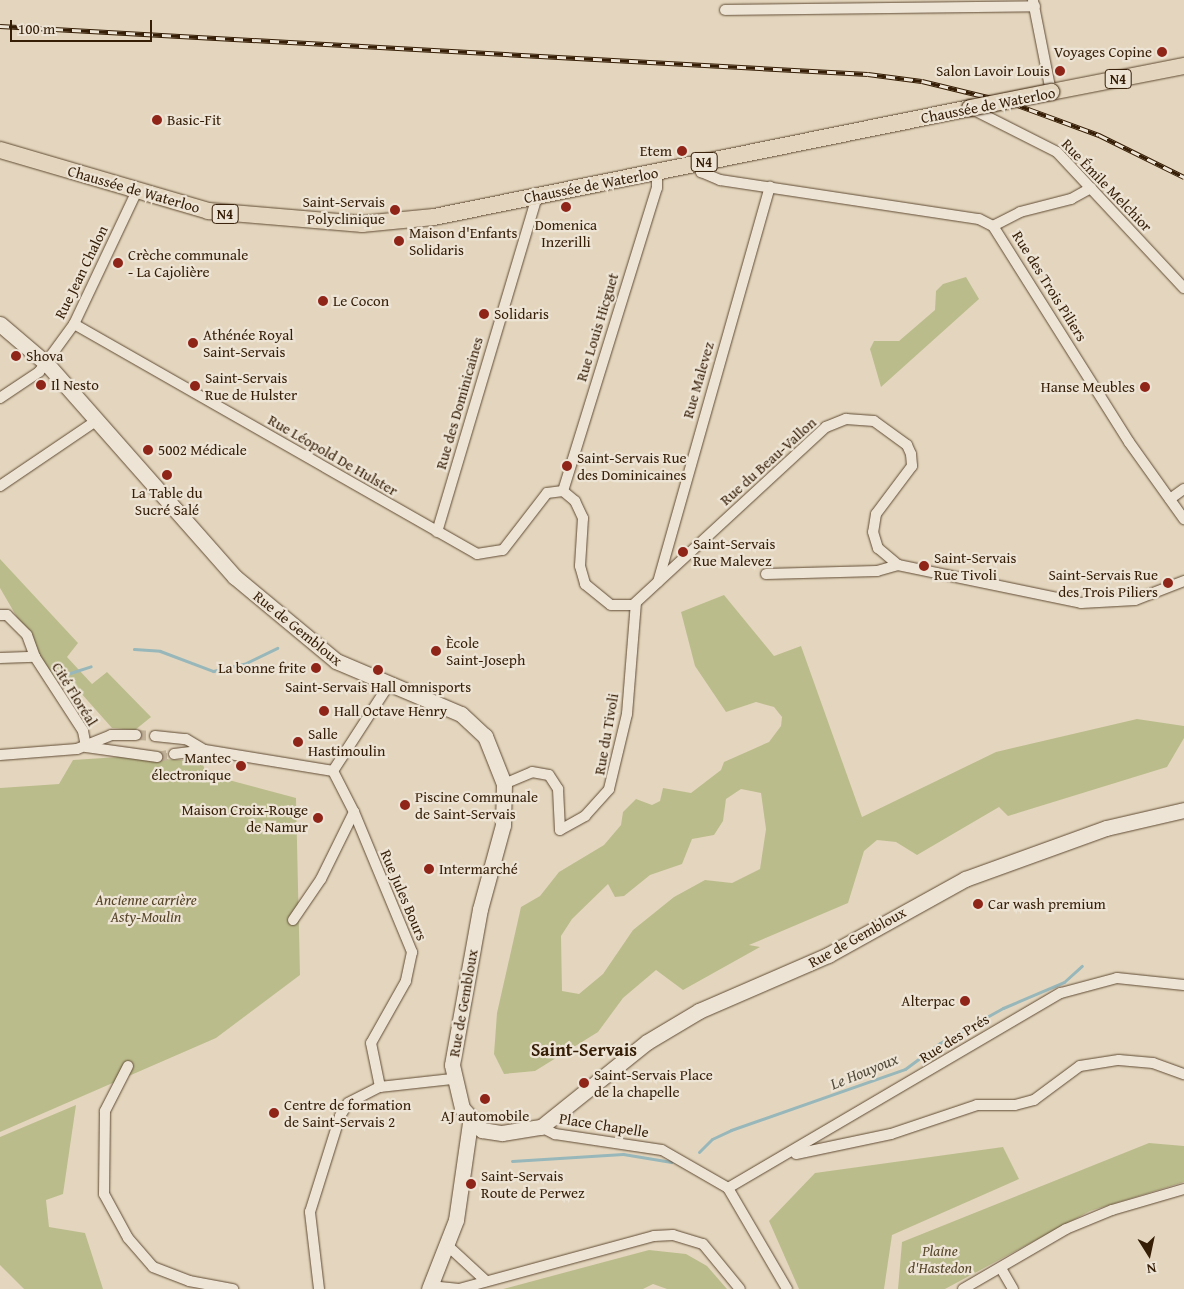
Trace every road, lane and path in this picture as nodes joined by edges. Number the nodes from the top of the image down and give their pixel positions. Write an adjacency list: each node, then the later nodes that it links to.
1 (1034, 3): 2 (street); 4 (street)
2 (725, 10)
3 (1184, 66): 4 (main road, Chaussée de Waterloo / N4)
4 (1051, 92): 5 (main road, Chaussée de Waterloo / N4, bridge)
5 (970, 108): 7 (main road, Chaussée de Waterloo / N4); 10 (street, Rue Émile Melchior)
6 (0, 150): 11 (main road, Chaussée de Waterloo / N4)
7 (698, 164): 8 (main road, Chaussée de Waterloo / N4); 9 (street, Rue des Trois Piliers)
8 (657, 172): 12 (main road, Chaussée de Waterloo / N4); 22 (street, Rue Louis Hicguet)
9 (770, 188): 13 (street, Rue des Trois Piliers); 29 (street, Rue Malevez)
10 (1091, 188): 13 (street); 14 (street, Rue Émile Melchior)
11 (137, 191): 12 (main road, Chaussée de Waterloo / N4); 16 (street, Rue Jean Chalon)
12 (537, 196): 25 (street, Rue des Dominicaines)
13 (994, 226): 23 (street, Rue des Trois Piliers)
14 (1184, 288)
15 (0, 324): 17 (main road, Rue de Gembloux)
16 (74, 324): 17 (street, Rue Jean Chalon); 25 (street, Rue Léopold De Hulster)
17 (47, 364): 18 (street); 19 (main road, Rue de Gembloux)
18 (0, 398)
19 (96, 421): 20 (street); 34 (main road, Rue de Gembloux)
20 (0, 486)
21 (1184, 489): 23 (street)
22 (564, 492): 25 (street, Rue Léopold De Hulster); 30 (street)
23 (1170, 499): 24 (street, Rue des Trois Piliers)
24 (1184, 519)
25 (437, 532)
26 (898, 565): 27 (street); 28 (street, Rue du Beau-Vallon); 29 (street, Rue du Beau-Vallon)
27 (766, 574)
28 (1184, 581)
29 (658, 582): 30 (street, Rue du Beau-Vallon)
30 (636, 603): 43 (street, Rue du Tivoli)
31 (0, 615): 32 (street, Cité Floréal)
32 (35, 657): 33 (street, Cité Floréal); 37 (street, Cité Floréal)
33 (0, 658)
34 (388, 686): 42 (street); 43 (main road, Rue de Gembloux)
35 (136, 735): 37 (street)
36 (155, 736): 38 (street)
37 (86, 747): 40 (street); 41 (street)
38 (205, 750): 39 (street); 42 (street)
39 (174, 754)
40 (0, 755)
41 (157, 757)
42 (332, 771): 45 (street, Rue Jules Bours)
43 (504, 784): 50 (main road, Rue de Gembloux)
44 (1184, 810): 53 (main road, Rue de Gembloux)
45 (354, 812): 46 (street); 51 (street, Rue Jules Bours)
46 (293, 920)
47 (1184, 985): 54 (street, Rue des Prés)
48 (128, 1066): 61 (street)
49 (1184, 1074): 54 (street)
50 (452, 1079): 51 (street); 52 (main road, Rue de Gembloux)
51 (380, 1087): 62 (street)
52 (470, 1123): 53 (main road, Rue de Gembloux); 57 (main road)
53 (541, 1127): 55 (street, Place Chapelle)
54 (776, 1161): 55 (street, Rue des Prés)
55 (728, 1188): 64 (street)
56 (1184, 1189): 58 (street)
57 (448, 1246): 59 (street); 60 (main road)
58 (1002, 1270): 65 (street); 66 (street)
59 (486, 1281): 60 (street); 63 (street)
60 (430, 1288)
61 (232, 1289)
62 (319, 1289)
63 (740, 1289)
64 (787, 1289)
65 (963, 1289)
66 (1013, 1289)

